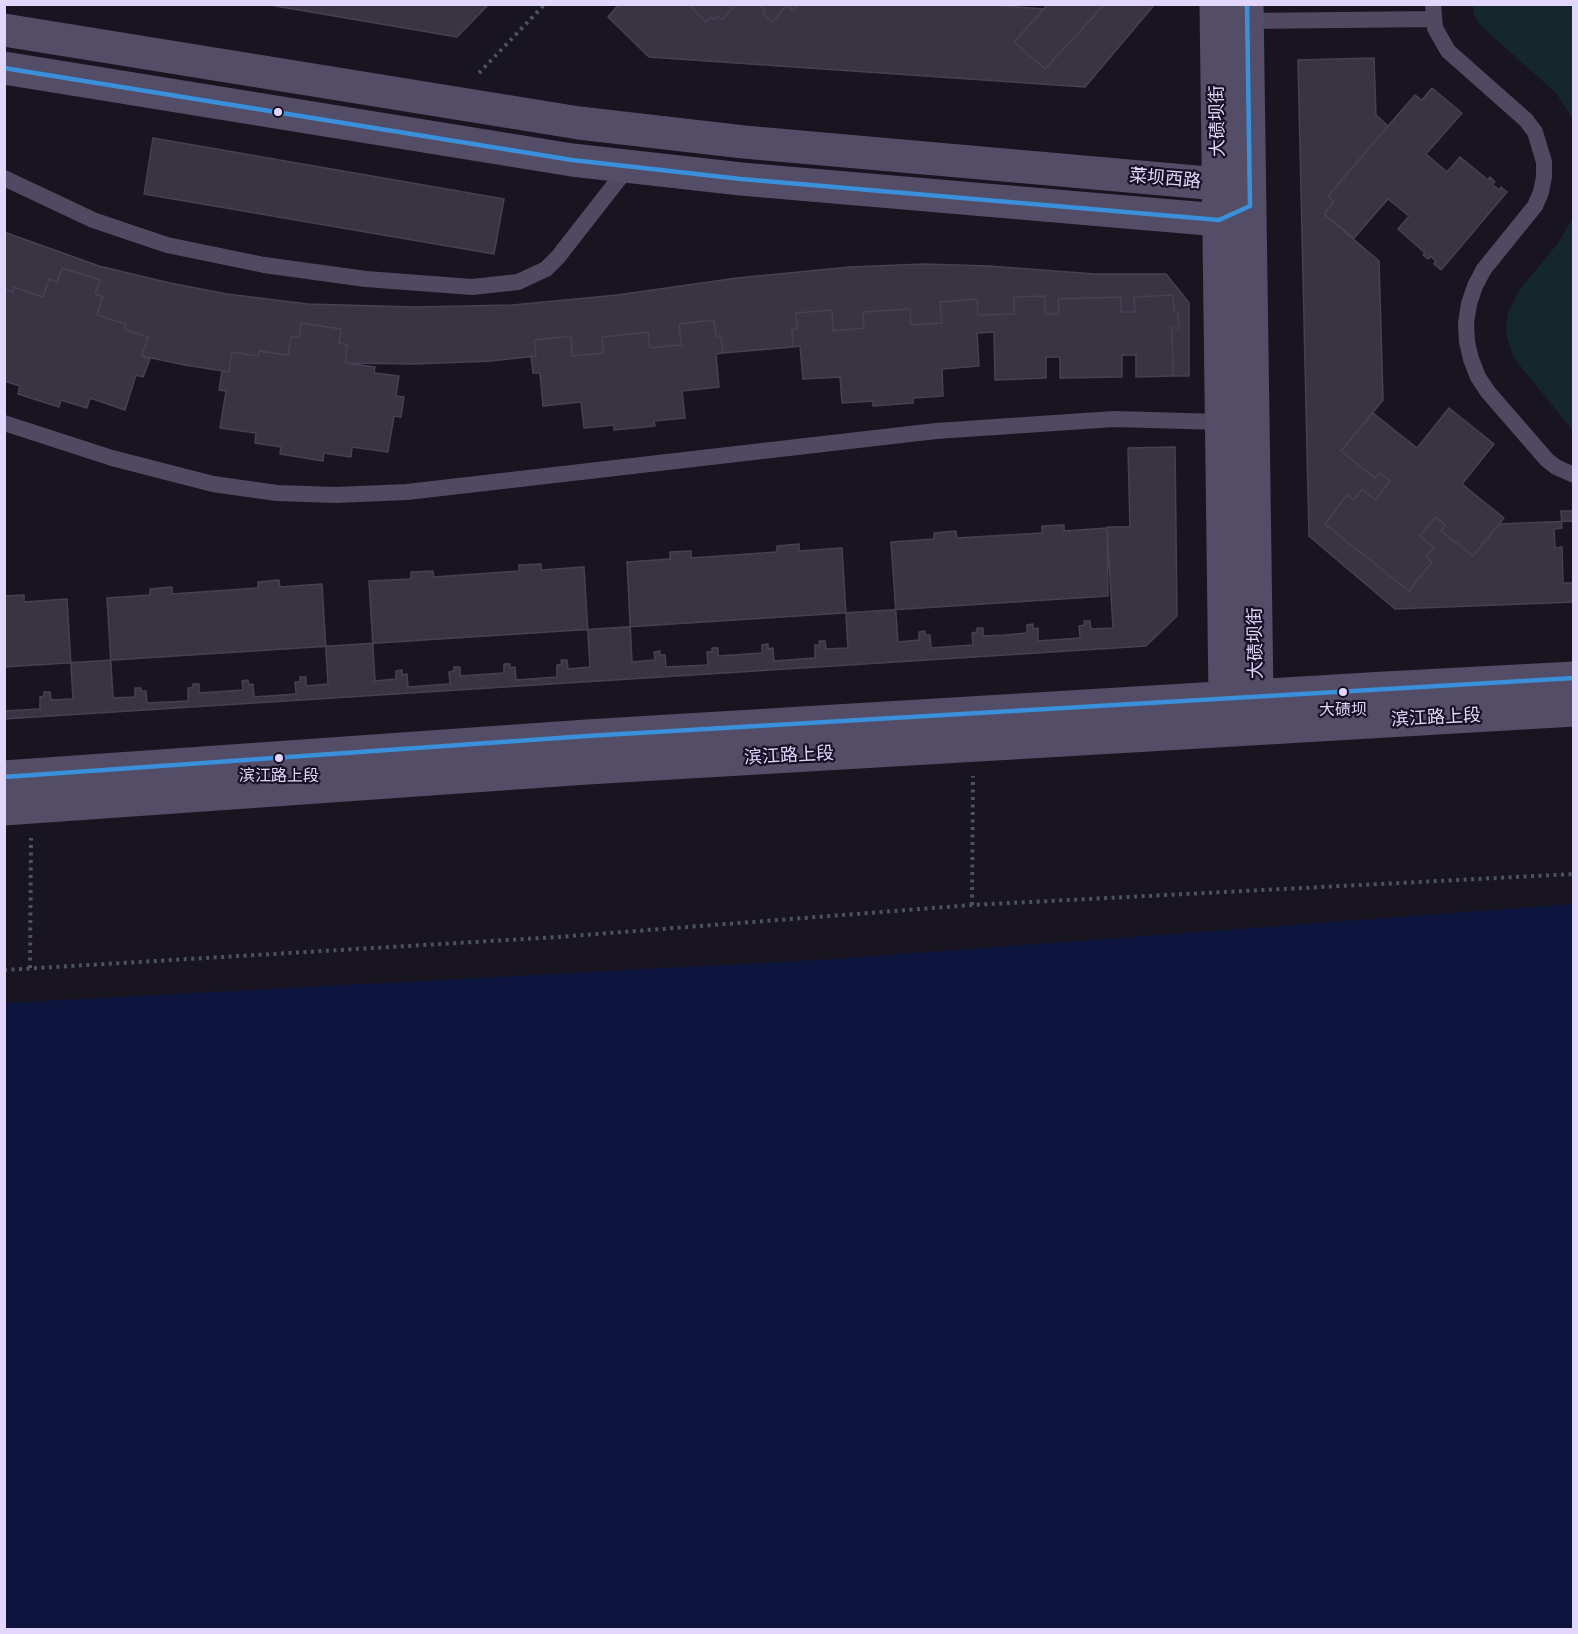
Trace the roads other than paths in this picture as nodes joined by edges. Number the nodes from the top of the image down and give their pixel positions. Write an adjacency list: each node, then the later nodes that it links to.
1 (1216, 4): 7 (street, 大碛坝街)
2 (1433, 12): 3 (lane); 12 (lane)
3 (1247, 13): 8 (street, 大碛坝街)
4 (6, 42): 5 (street, 菜坝西路); 7 (street, 菜坝西路)
5 (629, 166): 6 (lane); 9 (street, 菜坝西路)
6 (5, 180)
7 (1219, 184): 8 (street, 菜坝西路); 9 (street, 大碛坝街)
8 (1250, 206): 9 (street, 菜坝西路); 14 (street, 大碛坝街)
9 (1220, 220): 10 (street, 大碛坝街)
10 (1222, 422): 11 (lane); 15 (street, 大碛坝街)
11 (4, 423)
12 (1574, 475)
13 (1574, 678): 14 (street, 滨江路上段)
14 (1257, 696): 15 (street, 滨江路上段); 17 (street, 大碛坝街)
15 (1225, 698): 17 (street, 大碛坝街); 18 (street, 滨江路上段)
16 (1574, 710): 17 (street, 滨江路上段)
17 (1238, 729): 19 (street, 滨江路上段)
18 (4, 777)
19 (18, 808)

